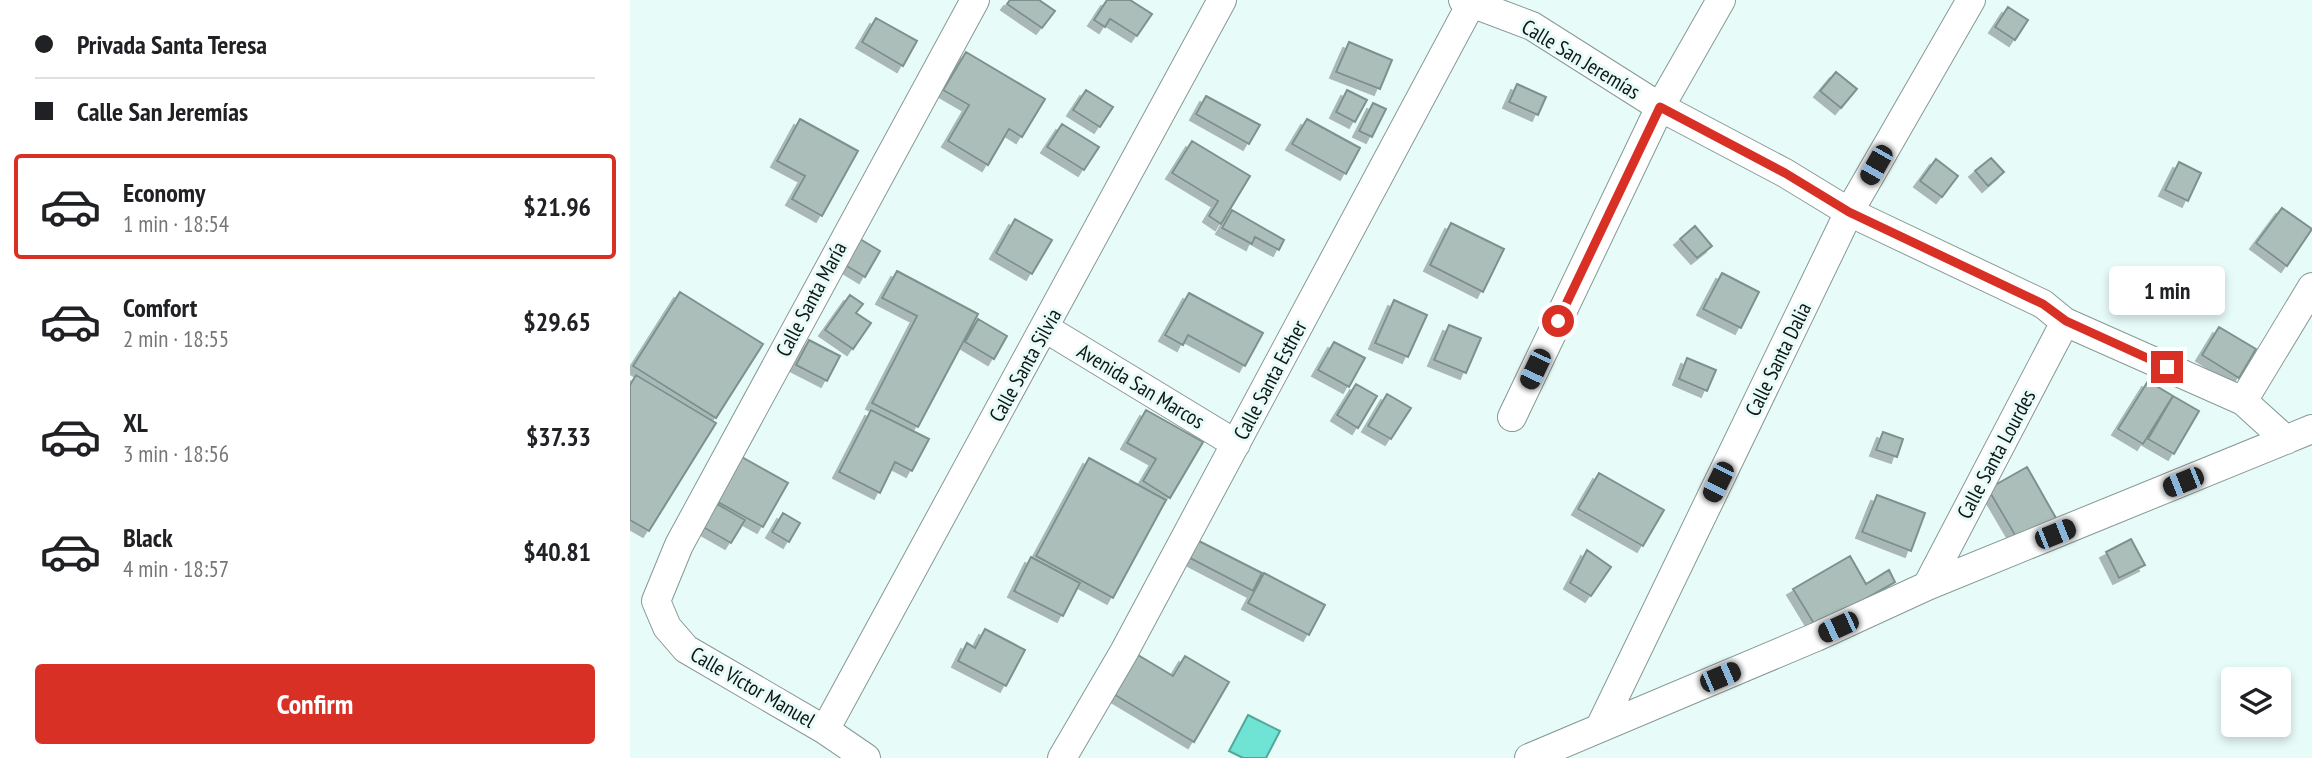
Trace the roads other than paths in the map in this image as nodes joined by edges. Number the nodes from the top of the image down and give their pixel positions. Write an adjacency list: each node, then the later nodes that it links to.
1 (975, 0): 17 (street, Calle Santa María)
2 (1222, 0): 10 (street, Calle Santa Silvia)
3 (1721, 0): 6 (street)
4 (1971, 0): 7 (street, Calle Santa Dalia)
5 (1469, 1): 6 (street, Calle San Jeremías); 15 (street, Calle Santa Esther)
6 (1660, 107): 7 (street, Calle San Jeremías); 12 (street)
7 (1849, 212): 9 (street, Calle San Jeremías); 18 (street, Calle Santa Dalia)
8 (2312, 287): 11 (street)
9 (2066, 321): 11 (street, Calle San Jeremías); 16 (street, Calle Santa Lourdes)
10 (1045, 328): 15 (street, Avenida San Marcos); 19 (street, Calle Santa Silvia)
11 (2243, 401): 14 (street, Calle San Jeremías)
12 (1512, 417)
13 (2312, 429): 14 (street)
14 (2286, 440): 16 (street)
15 (1236, 444): 21 (street, Calle Santa Esther)
16 (1927, 586): 18 (street)
17 (656, 601): 19 (street, Calle Víctor Manuel)
18 (1600, 727): 22 (street)
19 (825, 730): 20 (street, Calle Víctor Manuel)
20 (866, 758)
21 (1062, 758)
22 (1529, 758)

